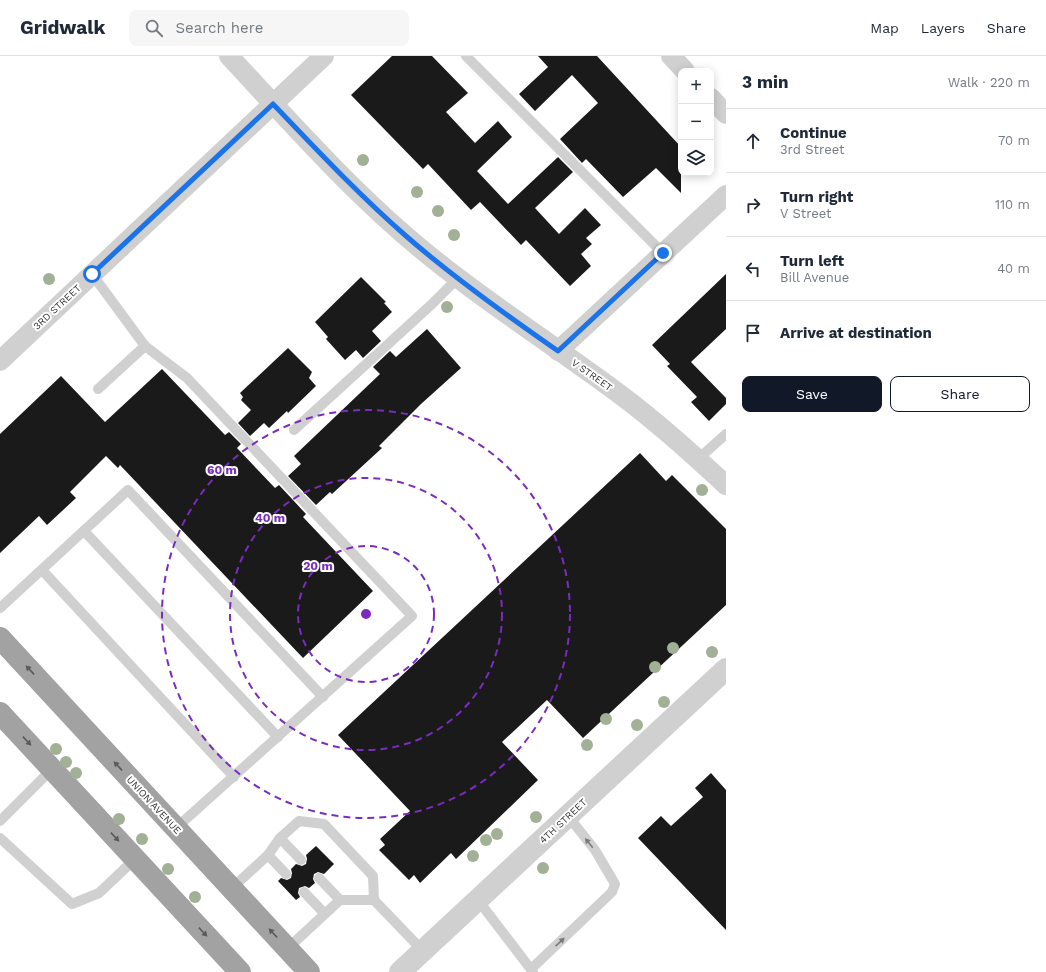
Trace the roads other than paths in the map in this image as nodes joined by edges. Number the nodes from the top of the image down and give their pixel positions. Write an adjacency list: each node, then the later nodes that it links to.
1 (229, 56): 7 (street, V STREET)
2 (324, 56): 7 (street, 3RD STREET)
3 (466, 56): 10 (lane)
4 (671, 56): 5 (street)
5 (682, 68)
6 (714, 101): 8 (street)
7 (273, 104): 11 (street, 3RD STREET); 12 (street, V STREET)
8 (726, 114)
9 (726, 195): 10 (street)
10 (663, 253): 14 (street)
11 (92, 274): 13 (lane); 15 (street, 3RD STREET)
12 (458, 278): 14 (street, V STREET); 17 (lane)
13 (145, 346): 16 (lane); 26 (lane)
14 (558, 351): 19 (street, V STREET)
15 (0, 360)
16 (98, 389)
17 (294, 430)
18 (726, 434): 19 (lane)
19 (698, 459): 20 (street, V STREET)
20 (726, 485)
21 (84, 530): 22 (lane); 26 (lane); 28 (lane)
22 (42, 570): 23 (lane); 30 (lane)
23 (0, 608)
24 (0, 638): 33 (highway, UNION AVENUE, one-way to 24)
25 (726, 669): 31 (street, 4TH STREET)
26 (323, 696): 28 (lane)
27 (0, 713): 29 (highway, one-way to 29)
28 (278, 737): 30 (lane)
29 (52, 769): 32 (lane); 37 (highway, one-way to 37)
30 (234, 777): 33 (lane)
31 (568, 816): 45 (street, 4TH STREET); 49 (lane, one-way to 31)
32 (0, 821)
33 (176, 828): 41 (highway, UNION AVENUE)
34 (0, 838): 37 (lane)
35 (280, 838): 36 (lane); 38 (lane); 44 (lane)
36 (268, 854): 39 (lane); 41 (lane)
37 (135, 858): 50 (highway, one-way to 50)
38 (301, 860)
39 (286, 874)
40 (319, 878): 43 (lane)
41 (232, 889): 47 (highway, UNION AVENUE, one-way to 41)
42 (304, 892): 46 (lane)
43 (340, 900): 44 (lane); 46 (lane)
44 (374, 900): 48 (lane)
45 (478, 900): 48 (street, 4TH STREET); 49 (lane)
46 (325, 914): 47 (lane)
47 (287, 949): 51 (highway, UNION AVENUE)
48 (423, 951): 52 (street, 4TH STREET)
49 (532, 970)
50 (240, 972)
51 (309, 972)
52 (400, 972)

